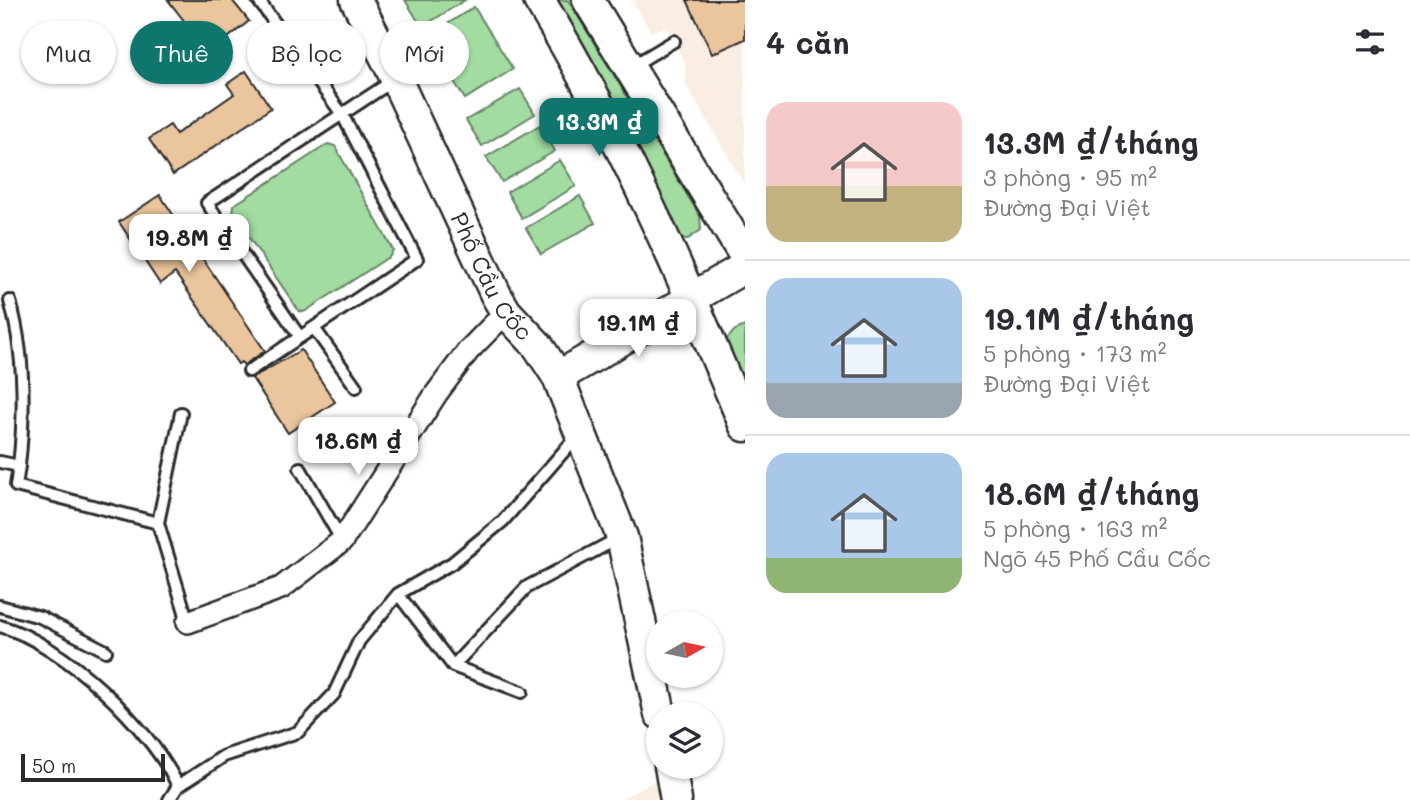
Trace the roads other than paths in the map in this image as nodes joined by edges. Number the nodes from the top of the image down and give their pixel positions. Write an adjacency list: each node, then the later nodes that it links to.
1 (258, 0): 10 (lane)
2 (356, 0): 6 (street, Phố Cầu Cốc)
3 (538, 0): 13 (street)
4 (588, 0): 7 (street)
5 (674, 41): 7 (lane)
6 (380, 47)
7 (629, 67): 11 (street)
8 (388, 84): 10 (lane)
9 (398, 84): 15 (street, Phố Cầu Cốc)
10 (342, 114): 16 (lane); 17 (lane)
11 (745, 256)
12 (745, 267): 13 (street)
13 (692, 297): 19 (street); 22 (street)
14 (10, 301): 25 (lane)
15 (506, 312): 19 (street, Phố Cầu Cốc); 29 (street)
16 (314, 328): 17 (lane); 20 (lane)
17 (300, 337): 18 (lane)
18 (249, 371)
19 (558, 377): 23 (street, Phố Cầu Cốc)
20 (356, 387)
21 (181, 413): 27 (lane)
22 (745, 426)
23 (580, 433): 28 (street, Phố Cầu Cốc); 30 (lane)
24 (0, 462): 25 (lane)
25 (19, 466): 27 (lane)
26 (300, 468): 29 (lane)
27 (158, 523): 32 (lane)
28 (622, 537): 35 (lane); 37 (street, Phố Cầu Cốc)
29 (342, 541): 32 (street)
30 (398, 594): 35 (lane); 39 (lane)
31 (0, 606): 34 (lane)
32 (188, 622)
33 (0, 626): 39 (lane)
34 (106, 651)
35 (453, 666): 36 (lane)
36 (522, 692)
37 (657, 702)
38 (672, 779): 41 (street)
39 (178, 786): 40 (lane)
40 (169, 800)
41 (676, 800)

